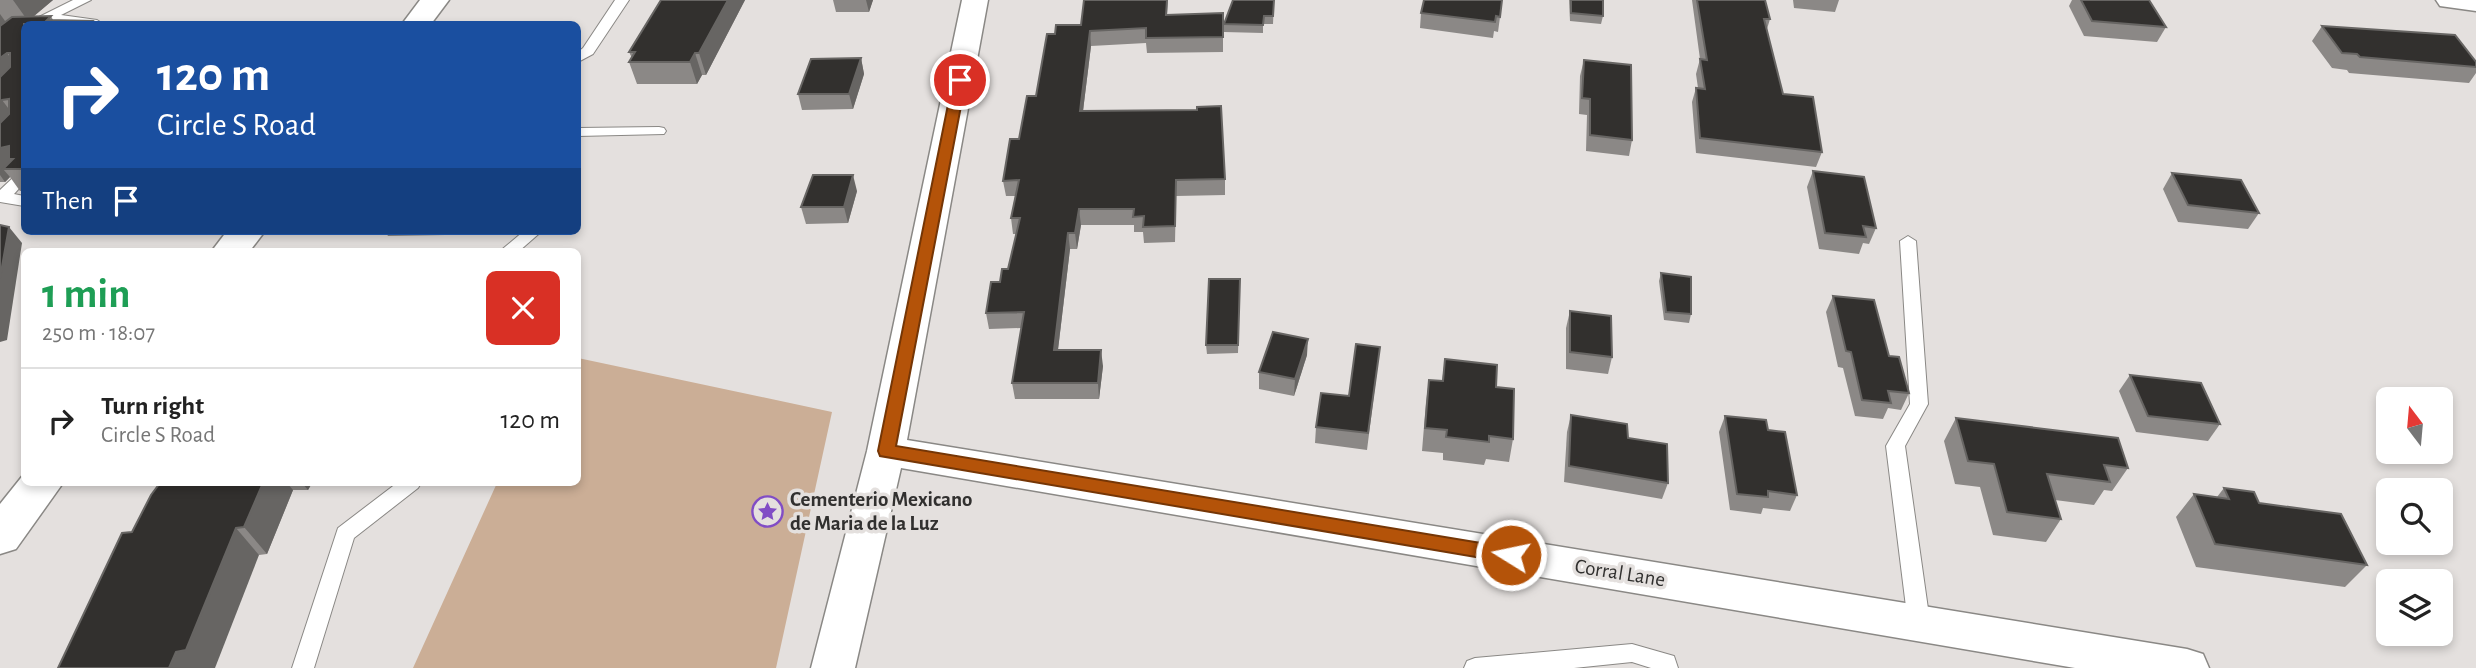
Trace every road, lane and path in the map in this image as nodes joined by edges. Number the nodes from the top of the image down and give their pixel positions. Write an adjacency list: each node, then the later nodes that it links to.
1 (84, 0): 7 (lane)
2 (435, 0): 8 (main road)
3 (621, 0): 9 (lane)
4 (975, 0): 18 (street)
5 (2449, 0): 6 (street)
6 (2476, 3)
7 (75, 21)
8 (418, 21)
9 (581, 56)
10 (659, 131): 11 (lane)
11 (581, 132)
12 (21, 178): 13 (lane)
13 (1, 197): 14 (lane)
14 (21, 200)
15 (529, 235): 17 (lane)
16 (1908, 242): 22 (lane)
17 (512, 248)
18 (886, 451): 22 (street, Corral Lane); 24 (street)
19 (40, 486): 21 (main road)
20 (407, 486): 23 (lane)
21 (0, 536)
22 (1919, 623): 27 (street, Corral Lane)
23 (303, 668)
24 (832, 668)
25 (1475, 668): 26 (lane)
26 (1667, 668)
27 (2187, 668)

